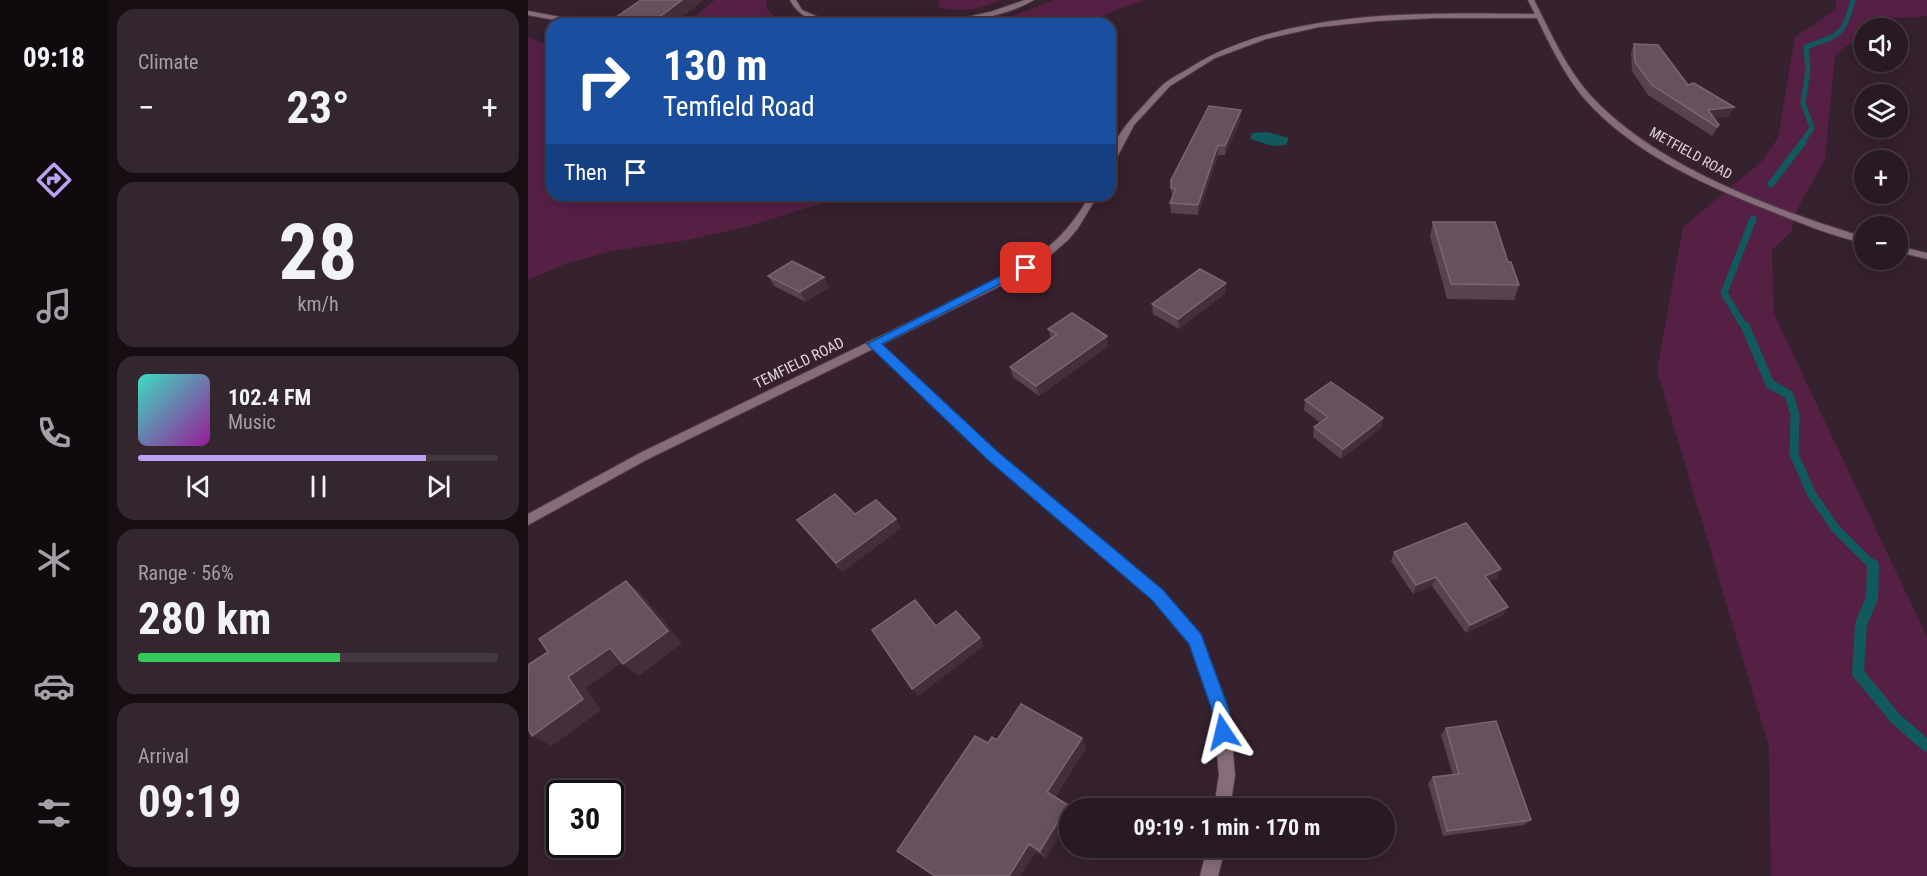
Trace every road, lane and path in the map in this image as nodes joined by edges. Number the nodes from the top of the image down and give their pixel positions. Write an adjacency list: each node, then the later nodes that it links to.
1 (792, 0): 7 (street)
2 (1031, 0): 8 (street)
3 (1531, 0): 5 (street, METFIELD ROAD)
4 (528, 13): 6 (street)
5 (1539, 16): 9 (street); 11 (street, METFIELD ROAD)
6 (551, 18)
7 (816, 18)
8 (970, 18)
9 (1116, 151)
10 (1090, 201): 14 (street, TEMFIELD ROAD)
11 (1854, 236)
12 (1908, 251): 13 (street)
13 (1927, 256)
14 (873, 344): 15 (street, TEMFIELD ROAD); 16 (street)
15 (528, 520)
16 (1224, 798)
17 (1214, 858): 18 (street)
18 (1209, 876)

